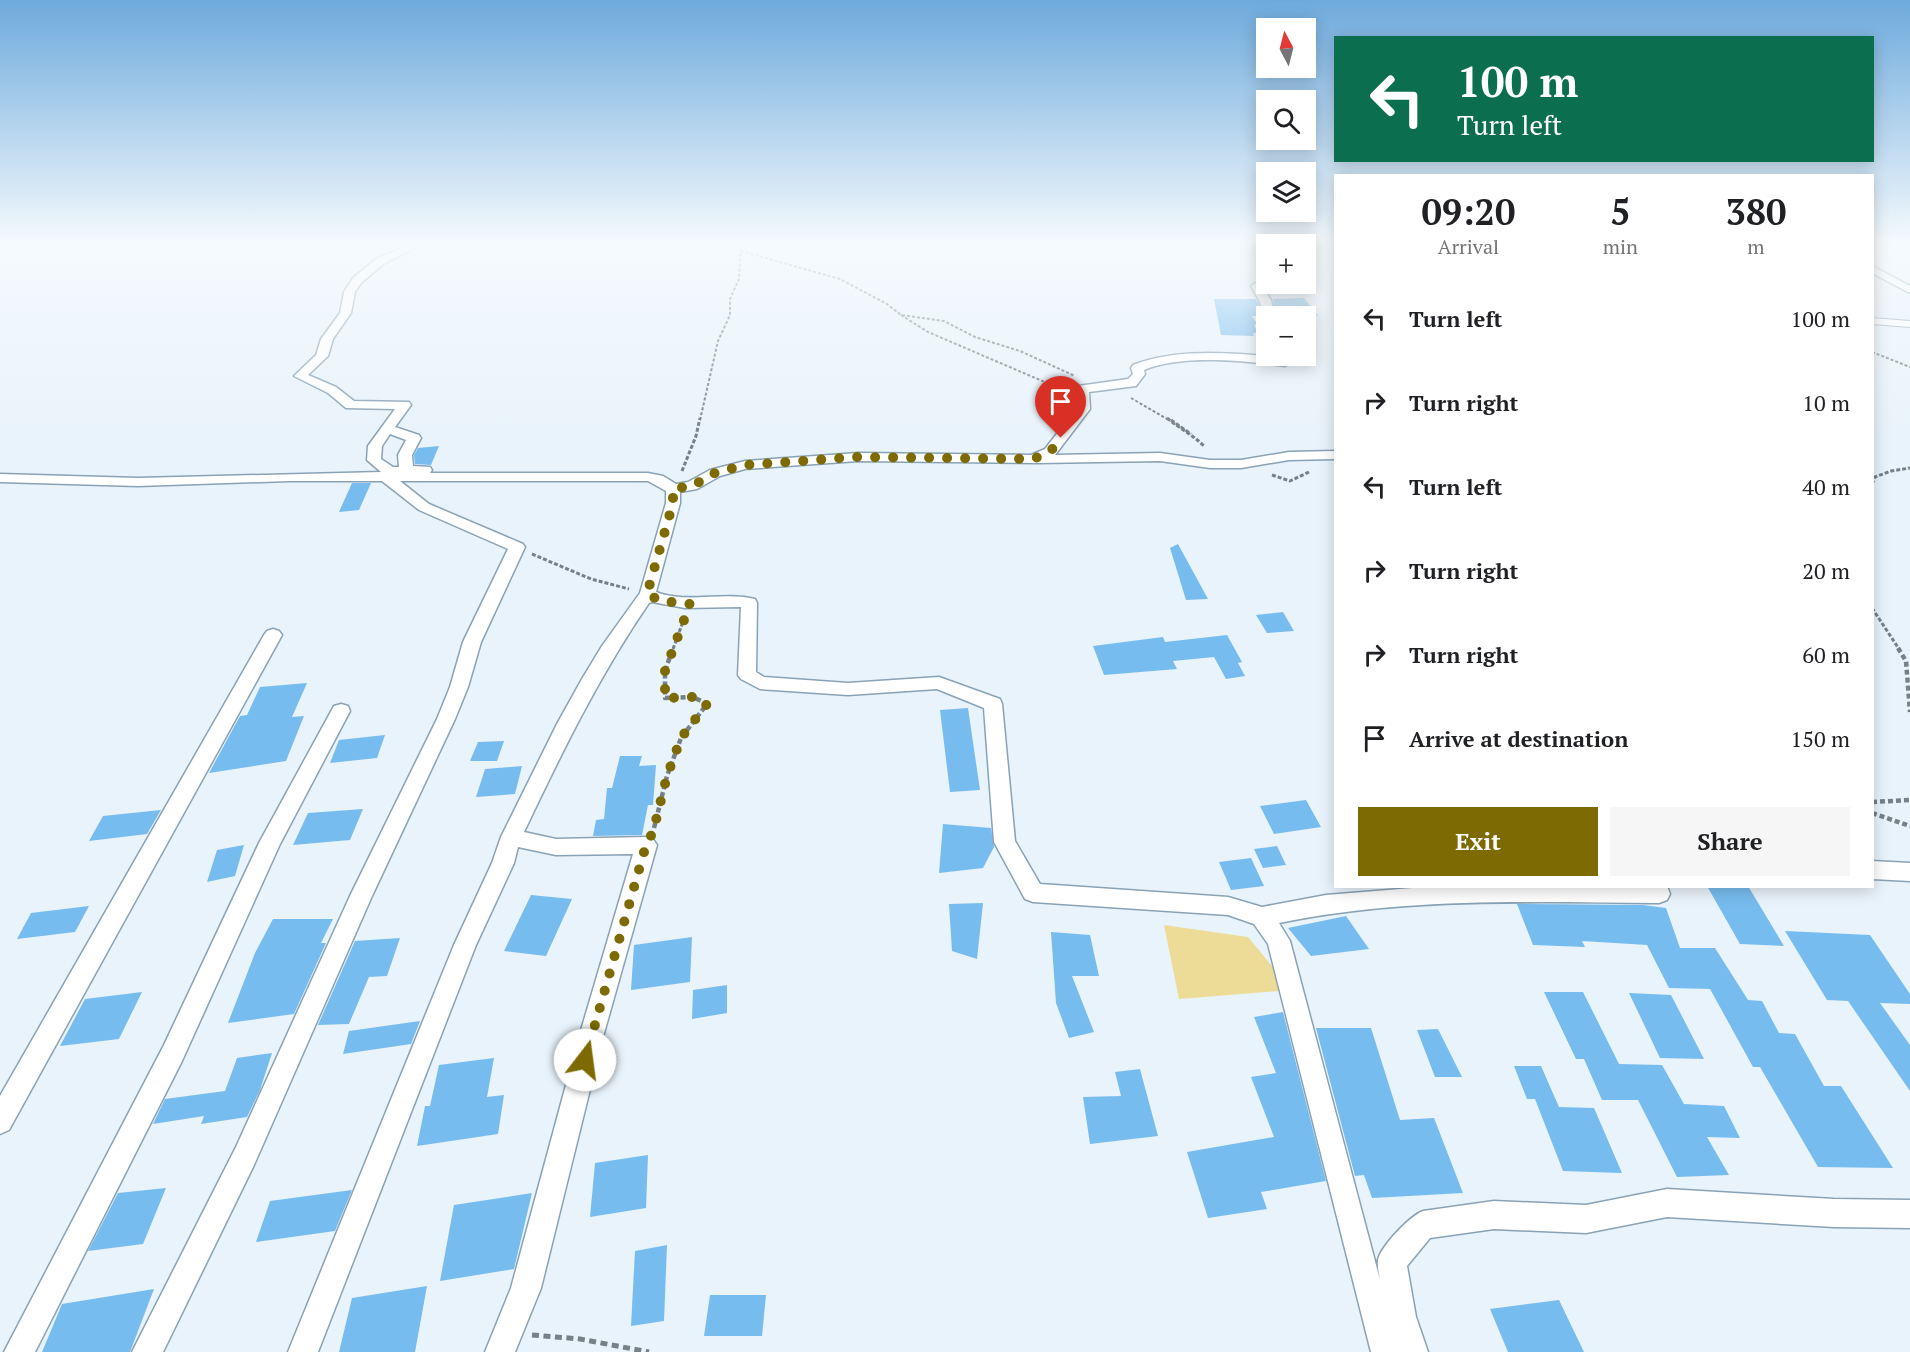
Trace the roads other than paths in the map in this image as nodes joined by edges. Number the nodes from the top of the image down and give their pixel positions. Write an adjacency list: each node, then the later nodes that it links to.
1 (346, 308): 5 (street)
2 (1874, 321): 3 (street)
3 (1910, 324)
4 (1256, 359): 8 (street)
5 (387, 429): 10 (street); 10 (street)
6 (1334, 455): 7 (street)
7 (1289, 456): 8 (street); 9 (street)
8 (1033, 459): 14 (street)
9 (1334, 467)
10 (409, 470): 12 (street)
11 (384, 476): 12 (street); 13 (street); 27 (street)
12 (486, 477): 14 (street)
13 (0, 478)
14 (673, 489): 15 (street)
15 (647, 594): 18 (street); 22 (street)
16 (273, 635): 23 (street)
17 (341, 711): 26 (street)
18 (511, 837): 25 (street); 28 (street)
19 (1874, 870): 20 (street)
20 (1910, 872)
21 (1657, 888): 22 (street)
22 (1262, 917): 29 (street)
23 (0, 1121)
24 (1910, 1214): 30 (street)
25 (504, 1342)
26 (19, 1352)
27 (147, 1352)
28 (303, 1352)
29 (1389, 1352)
30 (1413, 1352)

